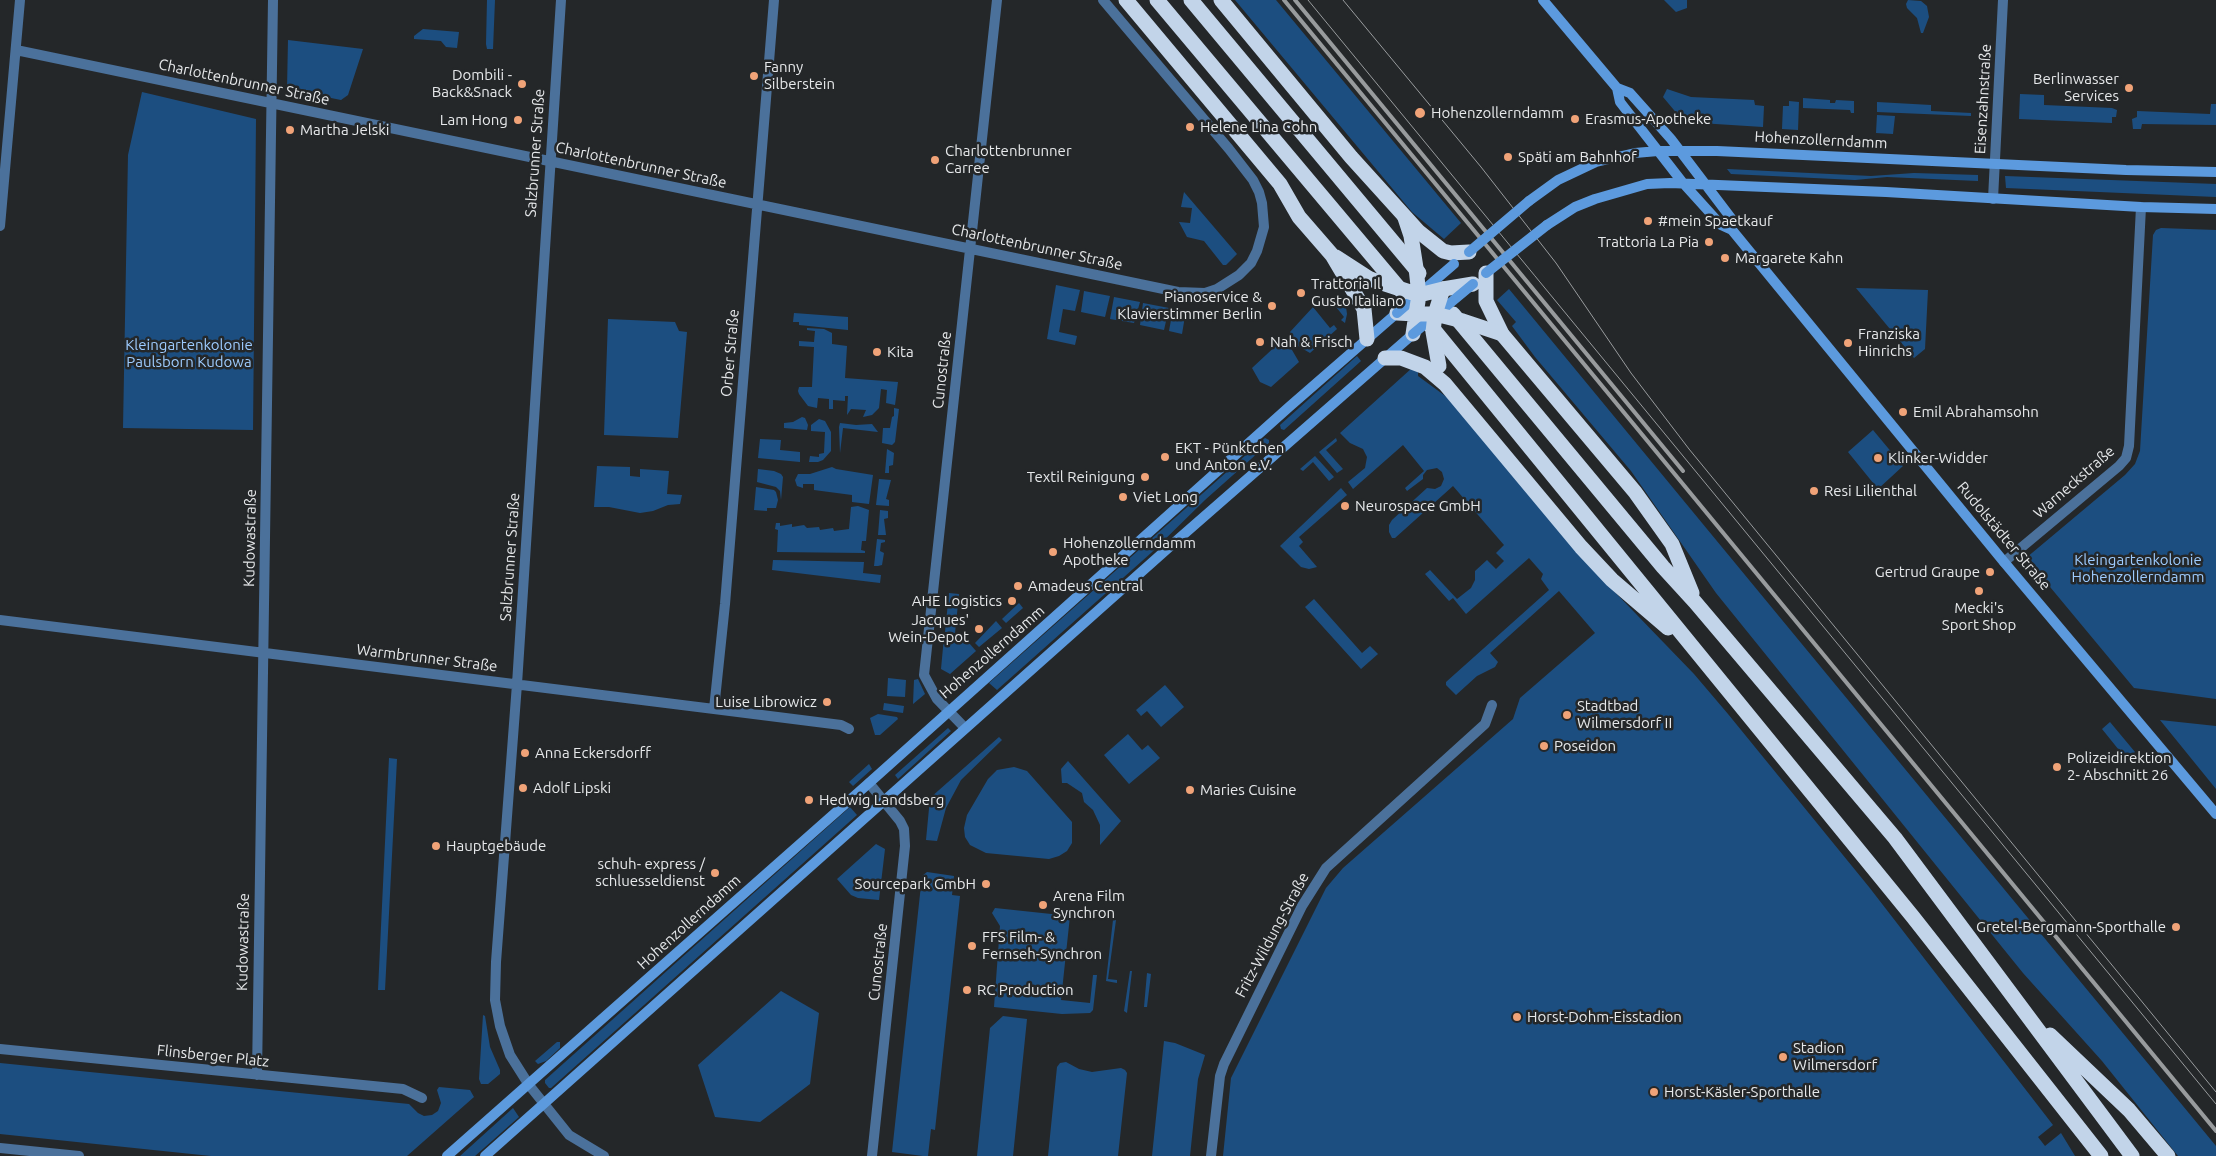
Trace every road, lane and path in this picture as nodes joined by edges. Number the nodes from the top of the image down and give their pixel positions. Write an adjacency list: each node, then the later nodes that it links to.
1 (20, 0): 13 (street)
2 (273, 0): 15 (street, Kudowastraße)
3 (561, 0): 18 (street, Salzbrunner Straße)
4 (774, 0): 24 (street, Orber Straße)
5 (996, 0): 30 (street, Cunostraße)
6 (1103, 0): 30 (street, Charlottenbrunner Straße)
7 (1126, 0): 32 (highway)
8 (1157, 0): 50 (highway)
9 (1191, 0): 47 (highway)
10 (1220, 0): 27 (highway)
11 (1543, 0): 14 (main road)
12 (2003, 0): 19 (street, Eisenzahnstraße)
13 (16, 50): 15 (street, Charlottenbrunner Straße); 28 (street)
14 (1617, 88): 16 (main road, Rudolstädter Straße); 17 (main road, Rudolstädter Straße)
15 (272, 102): 18 (street, Charlottenbrunner Straße); 49 (street, Kudowastraße)
16 (1658, 151): 17 (main road, Hohenzollerndamm); 21 (main road, Rudolstädter Straße); 31 (main road, Hohenzollerndamm, bridge)
17 (1680, 151): 19 (main road, Hohenzollerndamm); 22 (main road, Rudolstädter Straße)
18 (550, 161): 24 (street, Charlottenbrunner Straße); 51 (street, Salzbrunner Straße)
19 (1994, 164): 20 (main road, Hohenzollerndamm); 23 (street, Eisenzahnstraße)
20 (2216, 172)
21 (1683, 183): 22 (main road); 29 (main road, Rudolstädter Straße); 34 (main road, bridge)
22 (1706, 184): 23 (main road); 29 (main road, Rudolstädter Straße)
23 (1993, 199): 25 (main road)
24 (757, 205): 30 (street, Charlottenbrunner Straße); 53 (street, Orber Straße)
25 (2141, 207): 26 (main road); 46 (street, Warneckstraße)
26 (2216, 209)
27 (1405, 218): 31 (highway); 37 (highway, bridge)
28 (0, 226)
29 (1732, 230): 46 (main road, Rudolstädter Straße)
30 (970, 249): 54 (street, Cunostraße)
31 (1469, 252): 33 (main road, Hohenzollerndamm)
32 (1332, 255): 37 (highway, bridge); 43 (highway)
33 (1454, 264): 36 (highway); 37 (main road, Hohenzollerndamm, bridge)
34 (1486, 273): 35 (main road); 42 (highway)
35 (1473, 284): 36 (highway); 40 (main road, bridge)
36 (1443, 289): 37 (highway, bridge); 40 (highway, bridge)
37 (1419, 295): 38 (main road, Hohenzollerndamm, bridge); 39 (highway, bridge)
38 (1397, 313): 39 (highway); 43 (main road, Hohenzollerndamm)
39 (1416, 314): 40 (highway, bridge); 41 (highway)
40 (1435, 314): 41 (main road, bridge); 42 (highway, bridge); 45 (highway, bridge)
41 (1413, 334): 44 (main road)
42 (1502, 334): 47 (highway)
43 (1367, 339): 54 (main road, Hohenzollerndamm)
44 (1385, 358): 45 (highway); 55 (main road)
45 (1444, 384): 50 (highway)
46 (2004, 562): 59 (main road, Rudolstädter Straße)
47 (1695, 602): 60 (highway)
48 (0, 620): 49 (street, Warmbrunner Straße)
49 (263, 653): 51 (street, Warmbrunner Straße); 62 (street, Kudowastraße)
50 (1697, 653): 73 (highway)
51 (517, 684): 53 (street, Warmbrunner Straße); 63 (street, Salzbrunner Straße)
52 (1492, 705): 72 (street, Fritz-Wildung-Straße)
53 (714, 709): 56 (street, Warmbrunner Straße)
54 (948, 711): 55 (street, Cunostraße); 57 (main road, Hohenzollerndamm)
55 (966, 728): 58 (main road)
56 (849, 729)
57 (868, 783): 58 (street, Cunostraße); 63 (main road, Hohenzollerndamm)
58 (884, 801): 65 (main road); 71 (street, Cunostraße)
59 (2216, 814)
60 (2018, 1004): 74 (highway); 75 (highway)
61 (0, 1049): 62 (street, Flinsberger Platz)
62 (257, 1076): 64 (street, Flinsberger Platz)
63 (528, 1085): 65 (street, Salzbrunner Straße); 68 (main road, Hohenzollerndamm)
64 (422, 1098)
65 (543, 1105): 69 (main road); 70 (street, Salzbrunner Straße)
66 (0, 1148): 67 (street)
67 (79, 1156)
68 (448, 1156)
69 (485, 1156)
70 (604, 1156)
71 (872, 1156)
72 (1211, 1156)
73 (2101, 1156)
74 (2132, 1156)
75 (2168, 1156)

